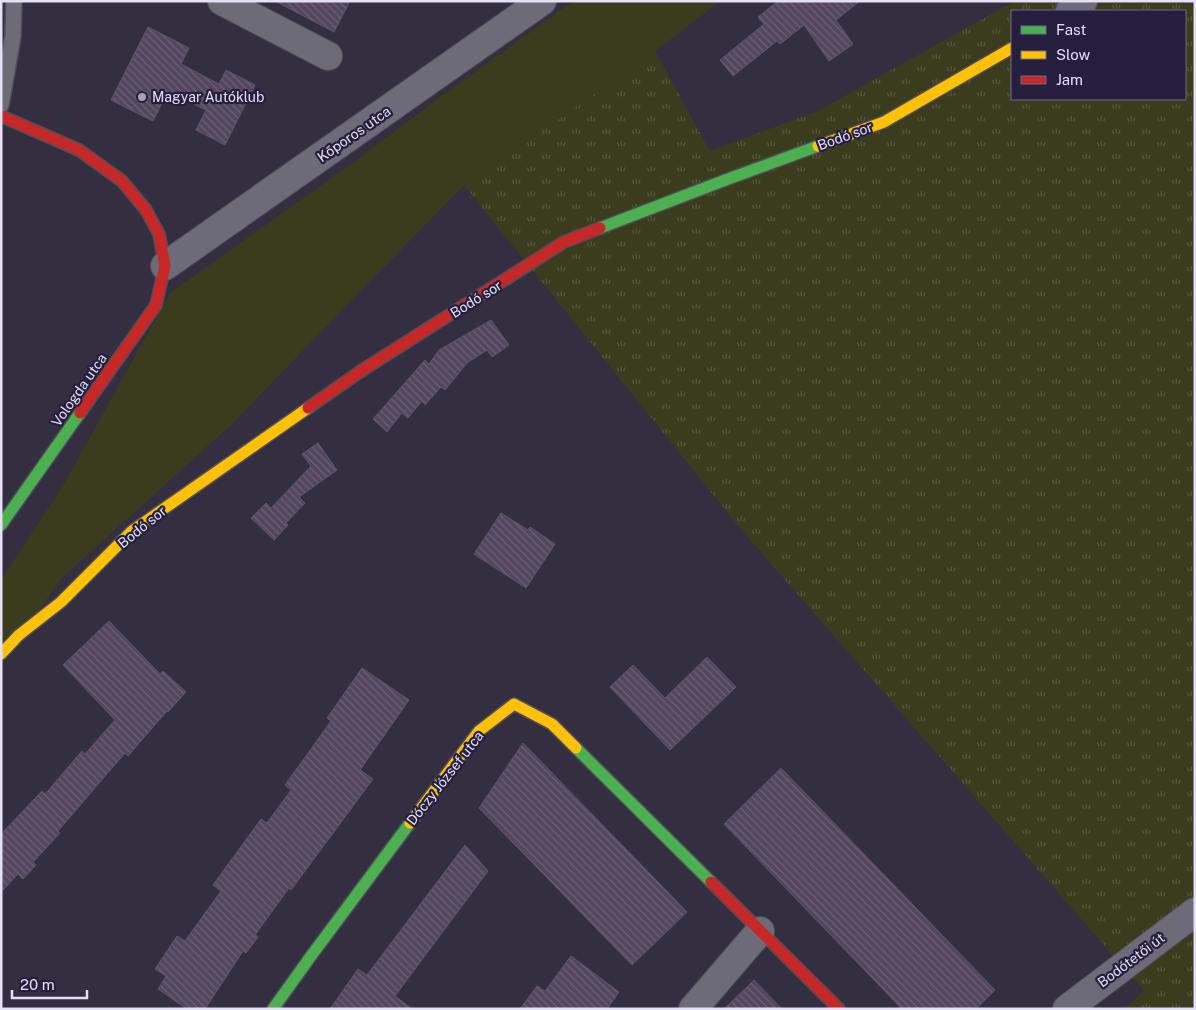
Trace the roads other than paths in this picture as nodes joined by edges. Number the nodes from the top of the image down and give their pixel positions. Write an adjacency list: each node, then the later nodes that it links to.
1 (14, 1): 6 (lane)
2 (222, 1): 8 (street)
3 (542, 1): 11 (street, Kőporos utca)
4 (1083, 1): 5 (street)
5 (1071, 10)
6 (7, 32): 9 (lane)
7 (1011, 49): 13 (street, Bodó sor)
8 (328, 56)
9 (1, 105)
10 (1, 116): 11 (street)
11 (165, 266): 12 (street, Vologda utca)
12 (1, 525)
13 (1, 654)
14 (1195, 912): 19 (street, Bodótetői út)
15 (760, 931): 16 (street, Dóczy József utca); 17 (street); 18 (street, Dóczy József utca)
16 (273, 1009)
17 (693, 1009)
18 (838, 1009)
19 (1067, 1009)

